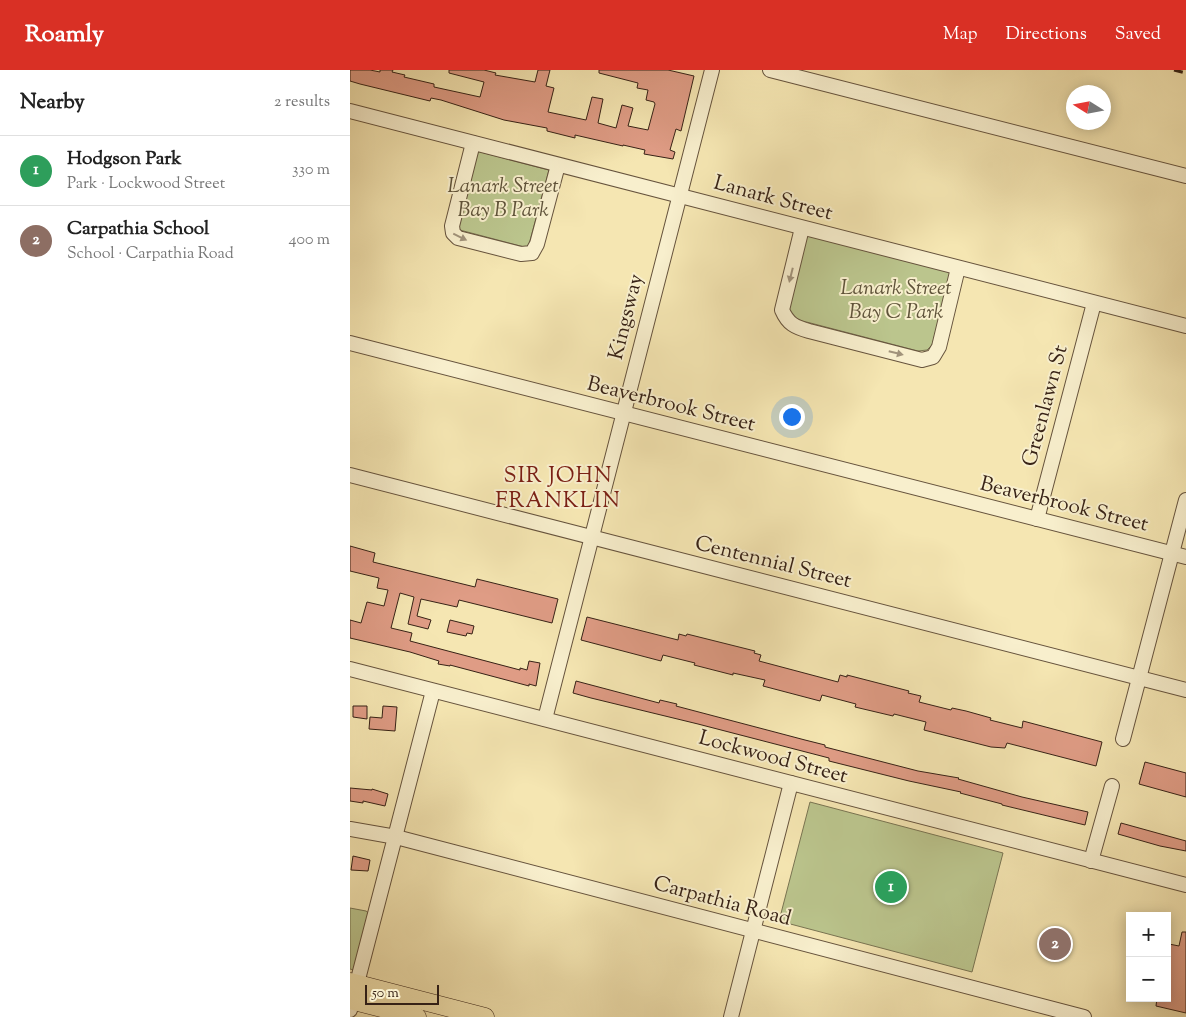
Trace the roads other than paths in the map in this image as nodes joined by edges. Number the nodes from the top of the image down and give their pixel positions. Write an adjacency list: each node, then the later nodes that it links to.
1 (712, 70): 7 (street, Kingsway)
2 (770, 70): 6 (street)
3 (350, 113): 4 (street, Lanark Street)
4 (473, 143): 5 (street, Lanark Street); 5 (street, one-way to 5)
5 (558, 165): 7 (street, Lanark Street)
6 (1186, 176)
7 (679, 195): 8 (street, Lanark Street); 13 (street, Kingsway)
8 (802, 228): 9 (street, Lanark Street); 9 (street, one-way to 9)
9 (958, 268): 10 (street, Lanark Street)
10 (1094, 303): 11 (street, Lanark Street); 16 (street, Greenlawn St)
11 (1186, 326)
12 (350, 344): 13 (street, Beaverbrook Street)
13 (623, 413): 16 (street, Beaverbrook Street); 17 (street, Kingsway)
14 (350, 474): 17 (street, Centennial Street)
15 (1186, 500): 18 (street)
16 (1037, 519): 18 (street, Beaverbrook Street)
17 (591, 536): 21 (street, Centennial Street); 24 (street, Kingsway)
18 (1172, 553): 19 (street, Beaverbrook Street); 21 (street)
19 (1186, 557)
20 (350, 670): 23 (street, Lockwood Street)
21 (1140, 678): 22 (street, Centennial Street); 25 (street)
22 (1186, 690)
23 (433, 691): 24 (street, Lockwood Street); 29 (street)
24 (545, 719): 26 (street, Lockwood Street)
25 (1123, 739)
26 (791, 783): 30 (street, Lockwood Street); 32 (street)
27 (1112, 786): 30 (street)
28 (350, 829): 29 (street, Carpathia Road)
29 (396, 837): 32 (street, Carpathia Road); 33 (street)
30 (1091, 860): 31 (street, Lockwood Street)
31 (1186, 885)
32 (753, 931): 36 (street); 37 (street, Carpathia Road)
33 (352, 995): 34 (main road); 35 (main road)
34 (417, 1017)
35 (485, 1017)
36 (731, 1017)
37 (1084, 1017)

